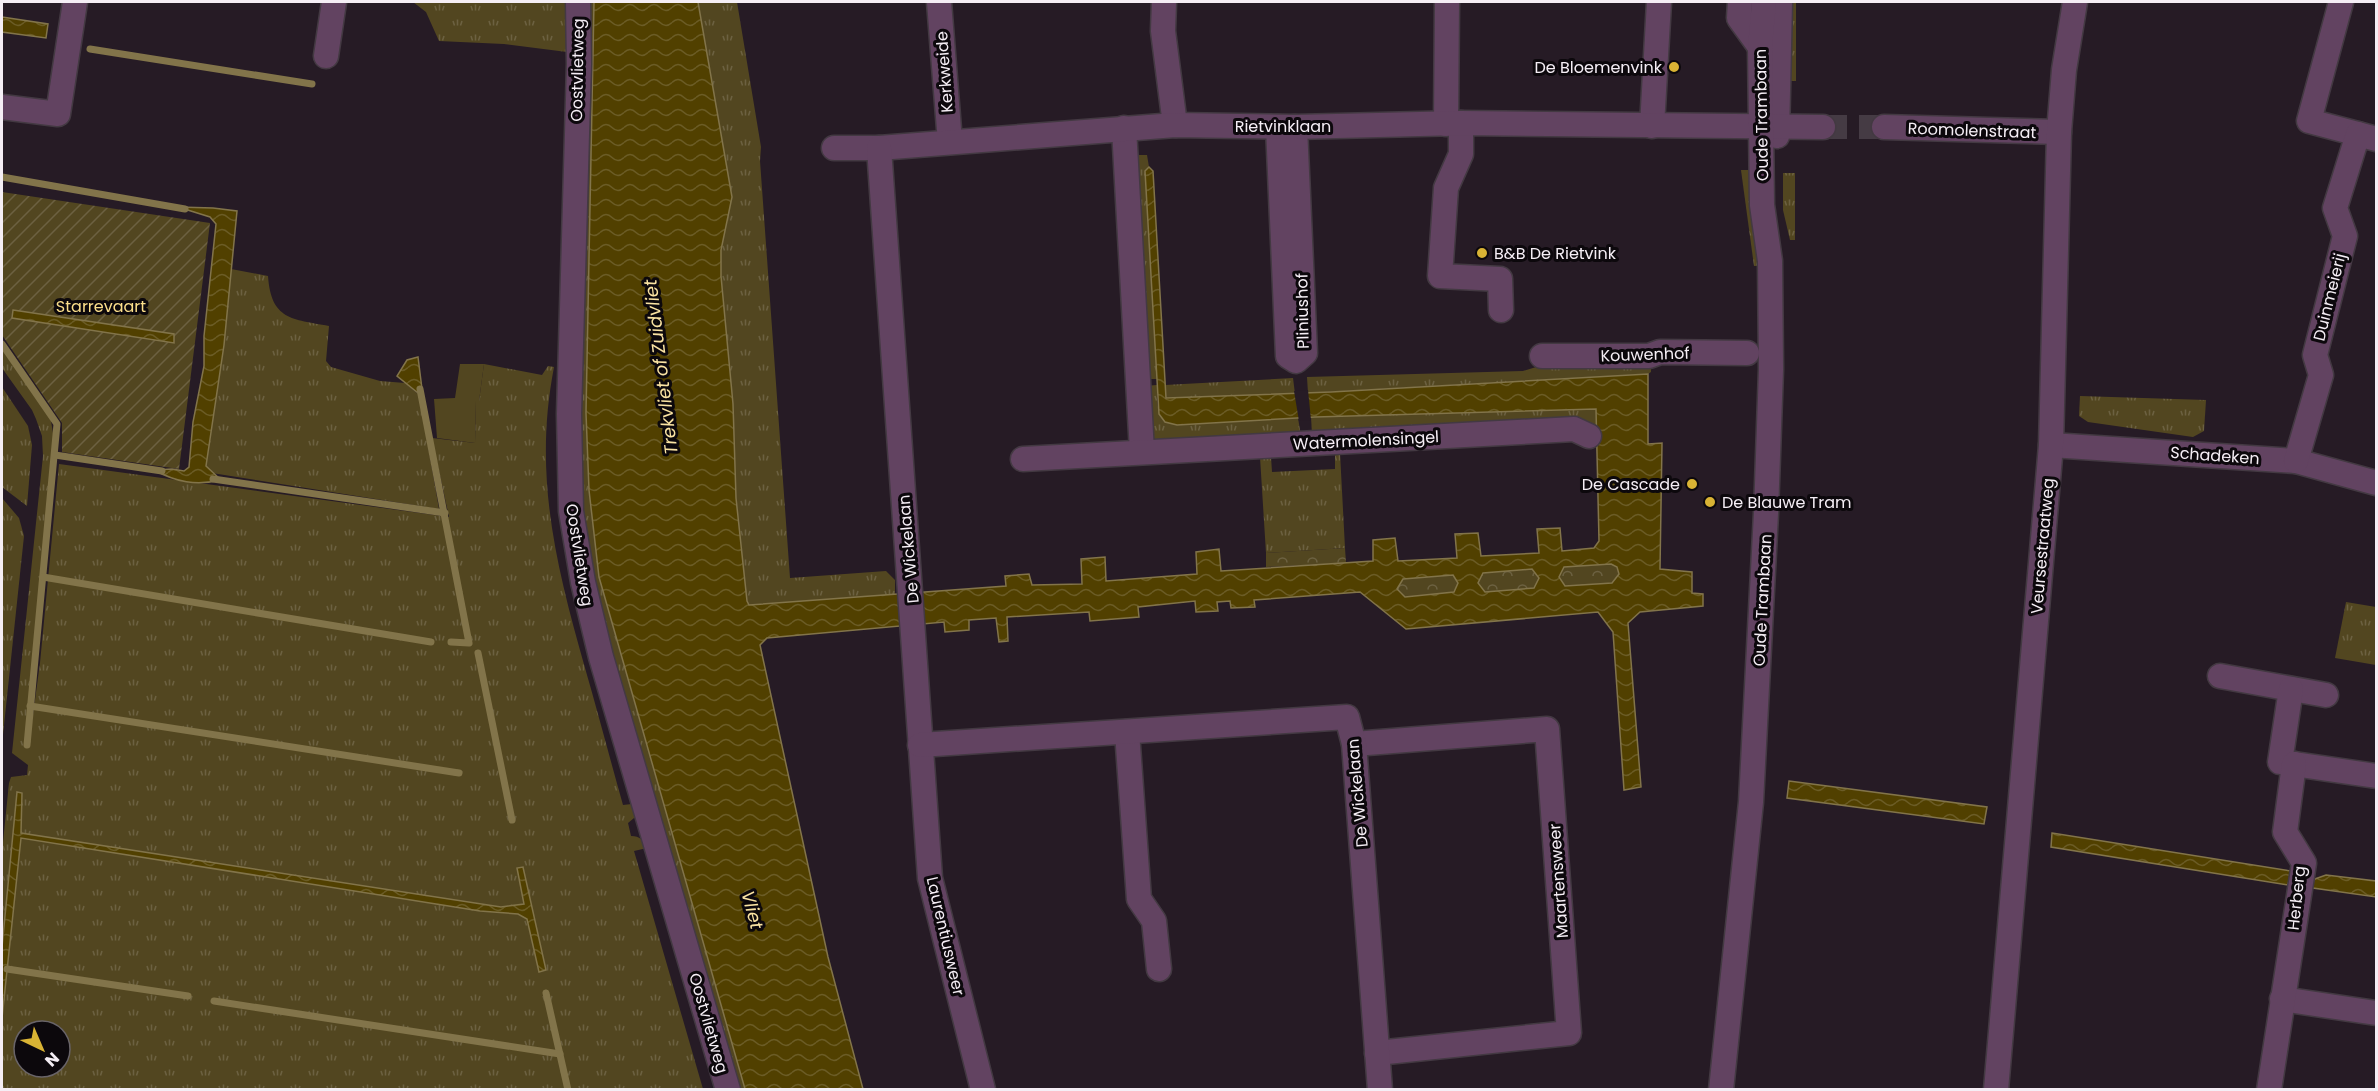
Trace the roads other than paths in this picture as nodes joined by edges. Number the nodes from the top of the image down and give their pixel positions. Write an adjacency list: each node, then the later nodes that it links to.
1 (75, 2): 15 (street)
2 (334, 2): 14 (street)
3 (578, 2): 52 (street, Oostvlietweg)
4 (939, 2): 26 (street, Kerkweide)
5 (1164, 2): 17 (street)
6 (1447, 2): 16 (street)
7 (1659, 2): 18 (street)
8 (1764, 2): 13 (street, Oude Trambaan)
9 (1780, 2): 19 (street, Oude Trambaan)
10 (2075, 2): 24 (street, Veursestraatweg)
11 (2341, 2): 25 (street, Duinmeierij)
12 (1740, 10): 13 (street)
13 (1760, 47): 19 (street, Oude Trambaan)
14 (326, 56)
15 (2, 107)
16 (1454, 123): 18 (street, Rietvinklaan); 20 (street, Rietvinklaan); 29 (street)
17 (1175, 125): 20 (street, Rietvinklaan); 23 (street, Rietvinklaan)
18 (1652, 126): 19 (street, Rietvinklaan)
19 (1769, 126): 21 (street); 33 (street, Oude Trambaan)
20 (1286, 127): 20 (street, Pliniushof)
21 (1823, 127)
22 (1884, 127): 24 (street, Roomolenstraat)
23 (1124, 128): 26 (street, Rietvinklaan); 36 (street)
24 (2059, 132): 35 (street, Veursestraatweg)
25 (2367, 137): 38 (street, Duinmeierij)
26 (950, 142): 28 (street, Rietvinklaan)
27 (834, 148): 28 (street, Rietvinklaan)
28 (879, 148): 45 (street, De Wickelaan)
29 (1501, 310)
30 (1747, 353): 31 (street, Kouwenhof)
31 (1542, 356)
32 (1663, 368): 33 (street, Kouwenhof)
33 (1778, 369): 55 (street, Oude Trambaan); 56 (street, Oude Trambaan)
34 (1589, 436): 36 (street, Watermolensingel)
35 (2051, 445): 38 (street, Schadeken); 57 (street, Veursestraatweg)
36 (1142, 452): 37 (street, Watermolensingel)
37 (1023, 459)
38 (2296, 461): 39 (street, Schadeken)
39 (2376, 483)
40 (2220, 676): 41 (street)
41 (2291, 688): 42 (street); 46 (street)
42 (2326, 695)
43 (1126, 732): 44 (street, De Wickelaan); 45 (street, De Wickelaan); 48 (street)
44 (1354, 744): 51 (street, De Wickelaan); 51 (street, Maartensweer)
45 (920, 745): 53 (street, Laurentiusweer)
46 (2294, 764): 47 (street); 49 (street, Herberg)
47 (2376, 776)
48 (1159, 969)
49 (2282, 999): 50 (street); 58 (street, Herberg)
50 (2376, 1013)
51 (1377, 1053): 54 (street, De Wickelaan)
52 (728, 1089)
53 (983, 1089)
54 (1380, 1089)
55 (1721, 1089)
56 (1737, 1089)
57 (1996, 1089)
58 (2269, 1089)

